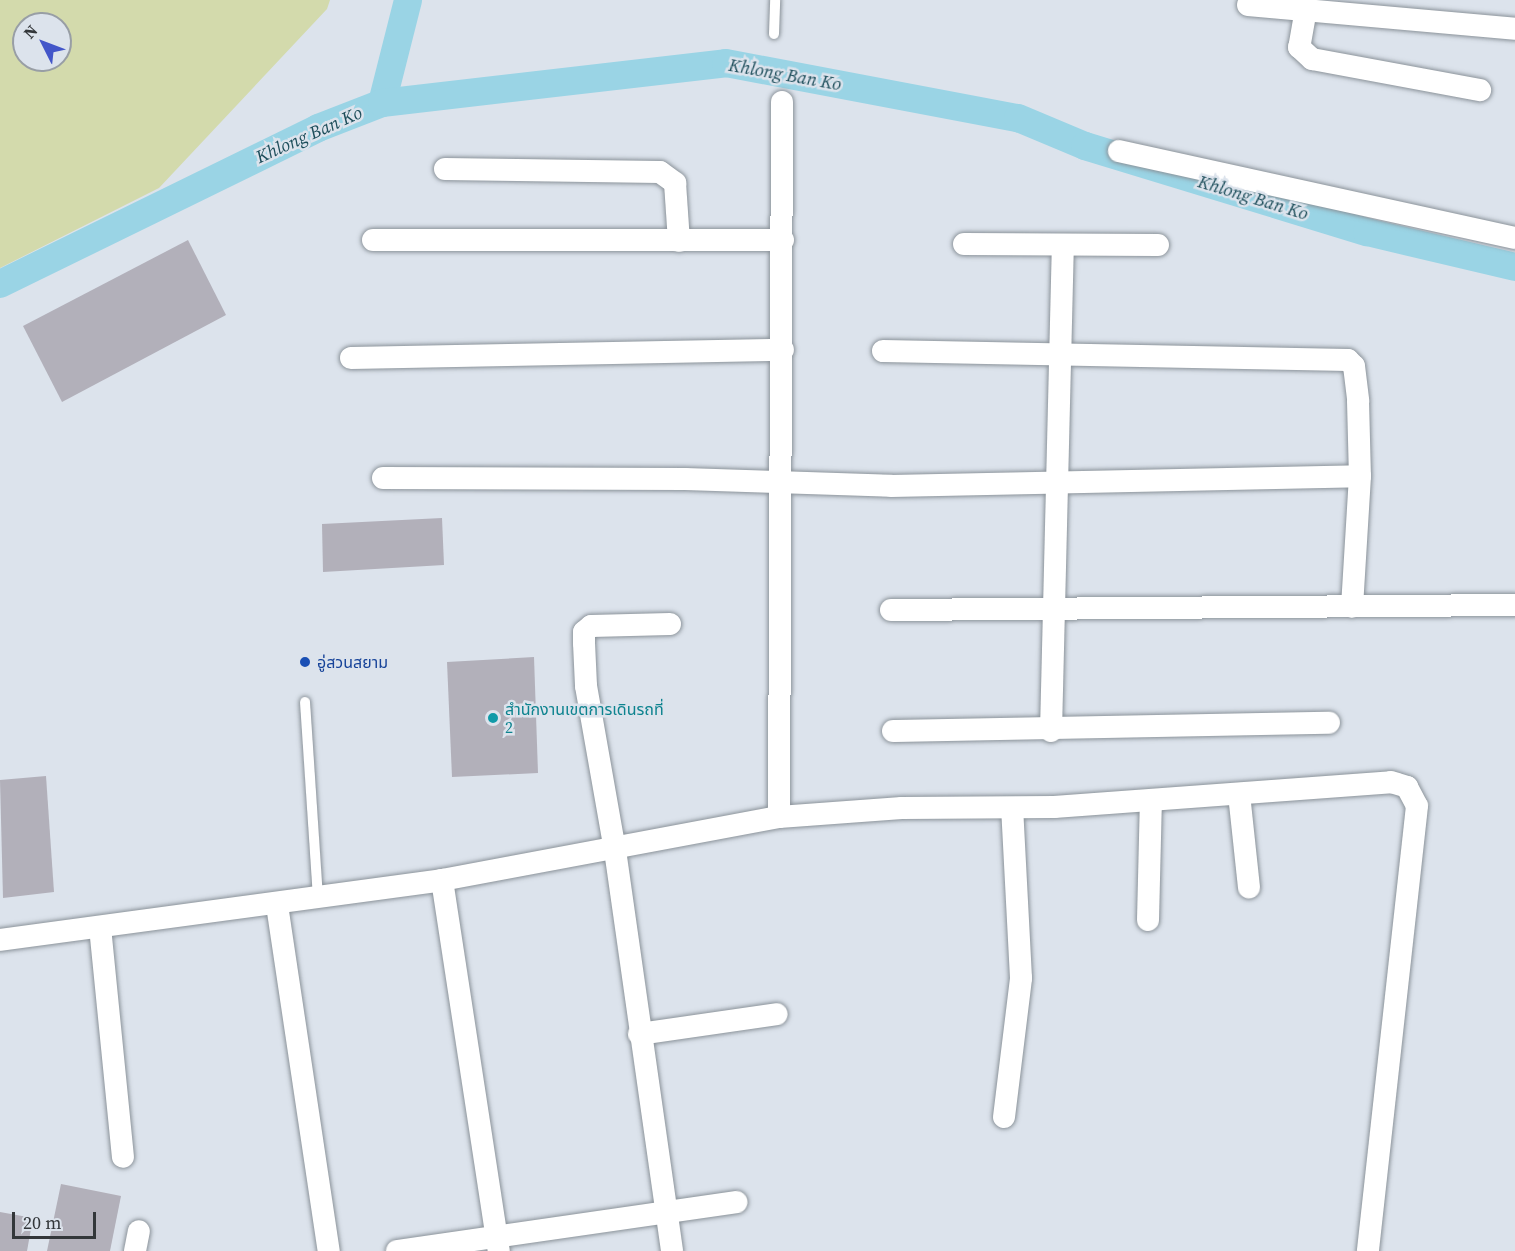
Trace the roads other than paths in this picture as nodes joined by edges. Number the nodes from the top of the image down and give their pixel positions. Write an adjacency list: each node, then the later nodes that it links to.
1 (775, 0): 5 (lane)
2 (1248, 5): 3 (street)
3 (1306, 9): 4 (street); 6 (street)
4 (1515, 29)
5 (774, 34)
6 (1480, 90)
7 (782, 102): 12 (street)
8 (1119, 151): 10 (street)
9 (445, 169): 13 (street)
10 (1515, 238)
11 (373, 240): 13 (street)
12 (783, 240): 13 (street); 17 (street)
13 (679, 241)
14 (963, 244): 16 (street)
15 (1158, 245): 16 (street)
16 (1063, 247): 19 (street)
17 (783, 350): 20 (street); 23 (street)
18 (883, 351): 19 (street)
19 (1061, 355): 21 (street); 24 (street)
20 (351, 358)
21 (1360, 476): 24 (street); 26 (street)
22 (383, 478): 23 (street)
23 (782, 482): 24 (street); 37 (street)
24 (1056, 483): 27 (street)
25 (1515, 605): 26 (street)
26 (1352, 607): 27 (street)
27 (1052, 609): 28 (street); 33 (street)
28 (891, 610)
29 (670, 624): 38 (street)
30 (305, 702): 41 (lane)
31 (1329, 723): 33 (street)
32 (893, 731): 33 (street)
33 (1052, 731)
34 (1239, 794): 35 (street); 40 (street); 56 (street)
35 (1151, 801): 36 (street); 43 (street)
36 (1012, 808): 37 (street); 48 (street)
37 (779, 817): 38 (street)
38 (615, 850): 39 (street); 47 (street)
39 (442, 880): 41 (street); 52 (street)
40 (1249, 887)
41 (318, 899): 42 (street)
42 (277, 905): 44 (street); 53 (street)
43 (1148, 920)
44 (100, 927): 45 (street); 49 (street)
45 (0, 940)
46 (777, 1014): 47 (street)
47 (639, 1034): 51 (street)
48 (1004, 1118)
49 (123, 1157)
50 (736, 1202): 51 (street)
51 (669, 1213): 52 (street); 55 (street)
52 (498, 1244): 54 (street)
53 (329, 1251)
54 (397, 1251)
55 (672, 1251)
56 (1368, 1251)

